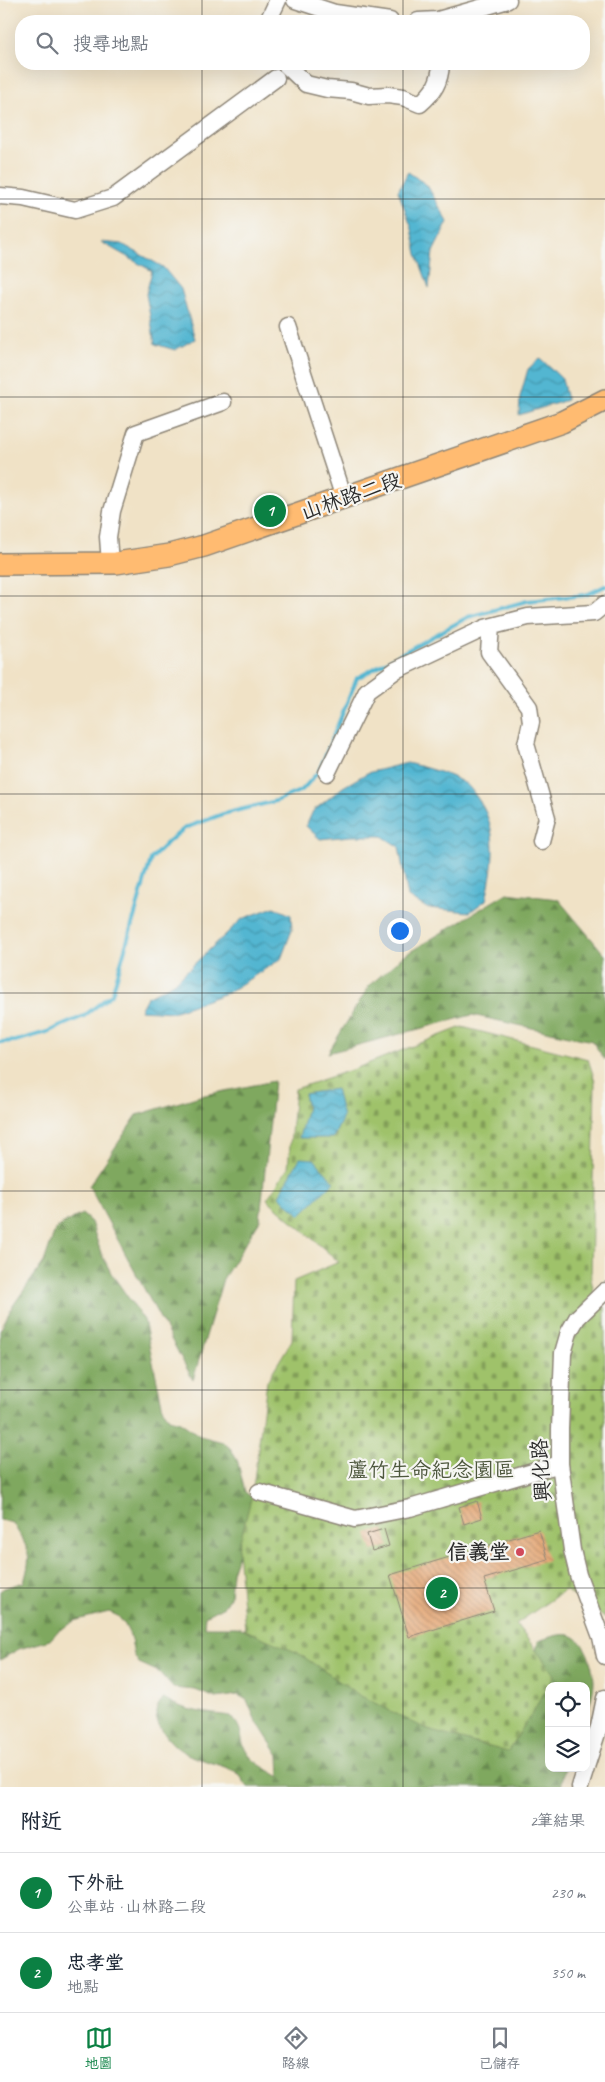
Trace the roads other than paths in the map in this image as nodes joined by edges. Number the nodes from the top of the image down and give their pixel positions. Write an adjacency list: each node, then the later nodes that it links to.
1 (278, 0): 4 (street)
2 (295, 0): 5 (street)
3 (508, 0): 6 (street)
4 (271, 15)
5 (353, 15)
6 (456, 15)
7 (291, 70): 8 (street)
8 (440, 70)
9 (276, 78): 10 (street)
10 (0, 196)
11 (288, 327): 14 (street)
12 (605, 400): 14 (main road, 山林路二段)
13 (224, 402): 15 (street)
14 (344, 498): 15 (main road, 山林路二段)
15 (110, 563): 16 (main road, 山林路二段)
16 (0, 564)
17 (605, 604): 18 (street)
18 (491, 627): 19 (street); 20 (street)
19 (327, 773)
20 (541, 841)
21 (605, 1291): 22 (street, 興化路)
22 (560, 1464): 23 (street); 24 (street, 興化路)
23 (259, 1492)
24 (605, 1656)
25 (605, 1698): 26 (street)
26 (590, 1756)
27 (585, 1772): 28 (street)
28 (580, 1787)

